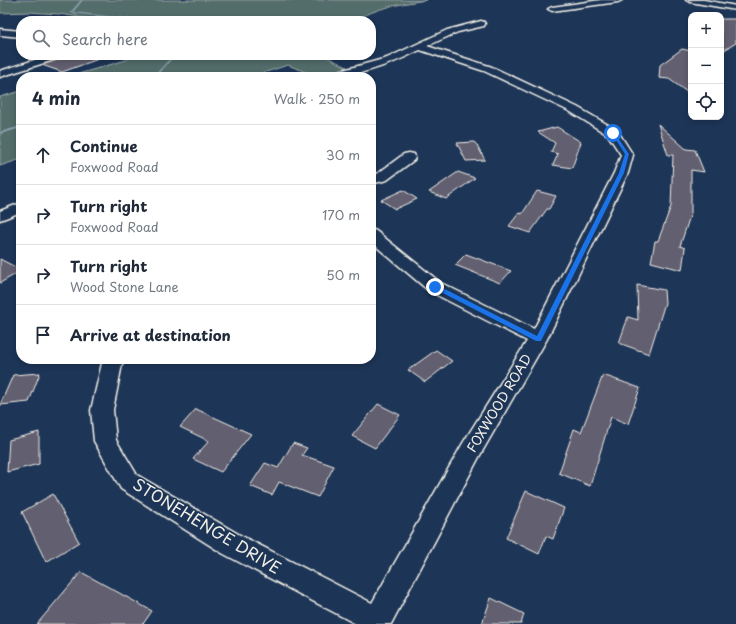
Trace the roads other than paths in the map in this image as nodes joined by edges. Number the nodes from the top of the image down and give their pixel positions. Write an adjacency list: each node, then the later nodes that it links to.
1 (618, 0): 4 (street)
2 (690, 0): 3 (street)
3 (736, 8)
4 (552, 9)
5 (481, 24): 8 (street)
6 (0, 32): 7 (street)
7 (16, 34)
8 (420, 47): 10 (street); 17 (street, FOXWOOD ROAD)
9 (44, 60): 11 (street)
10 (345, 72)
11 (0, 74)
12 (409, 158): 13 (street)
13 (376, 178)
14 (16, 208): 15 (street)
15 (0, 216)
16 (376, 238): 17 (street)
17 (538, 339): 19 (street, FOXWOOD ROAD)
18 (112, 364): 19 (street, STONEHENGE DRIVE)
19 (377, 622)

